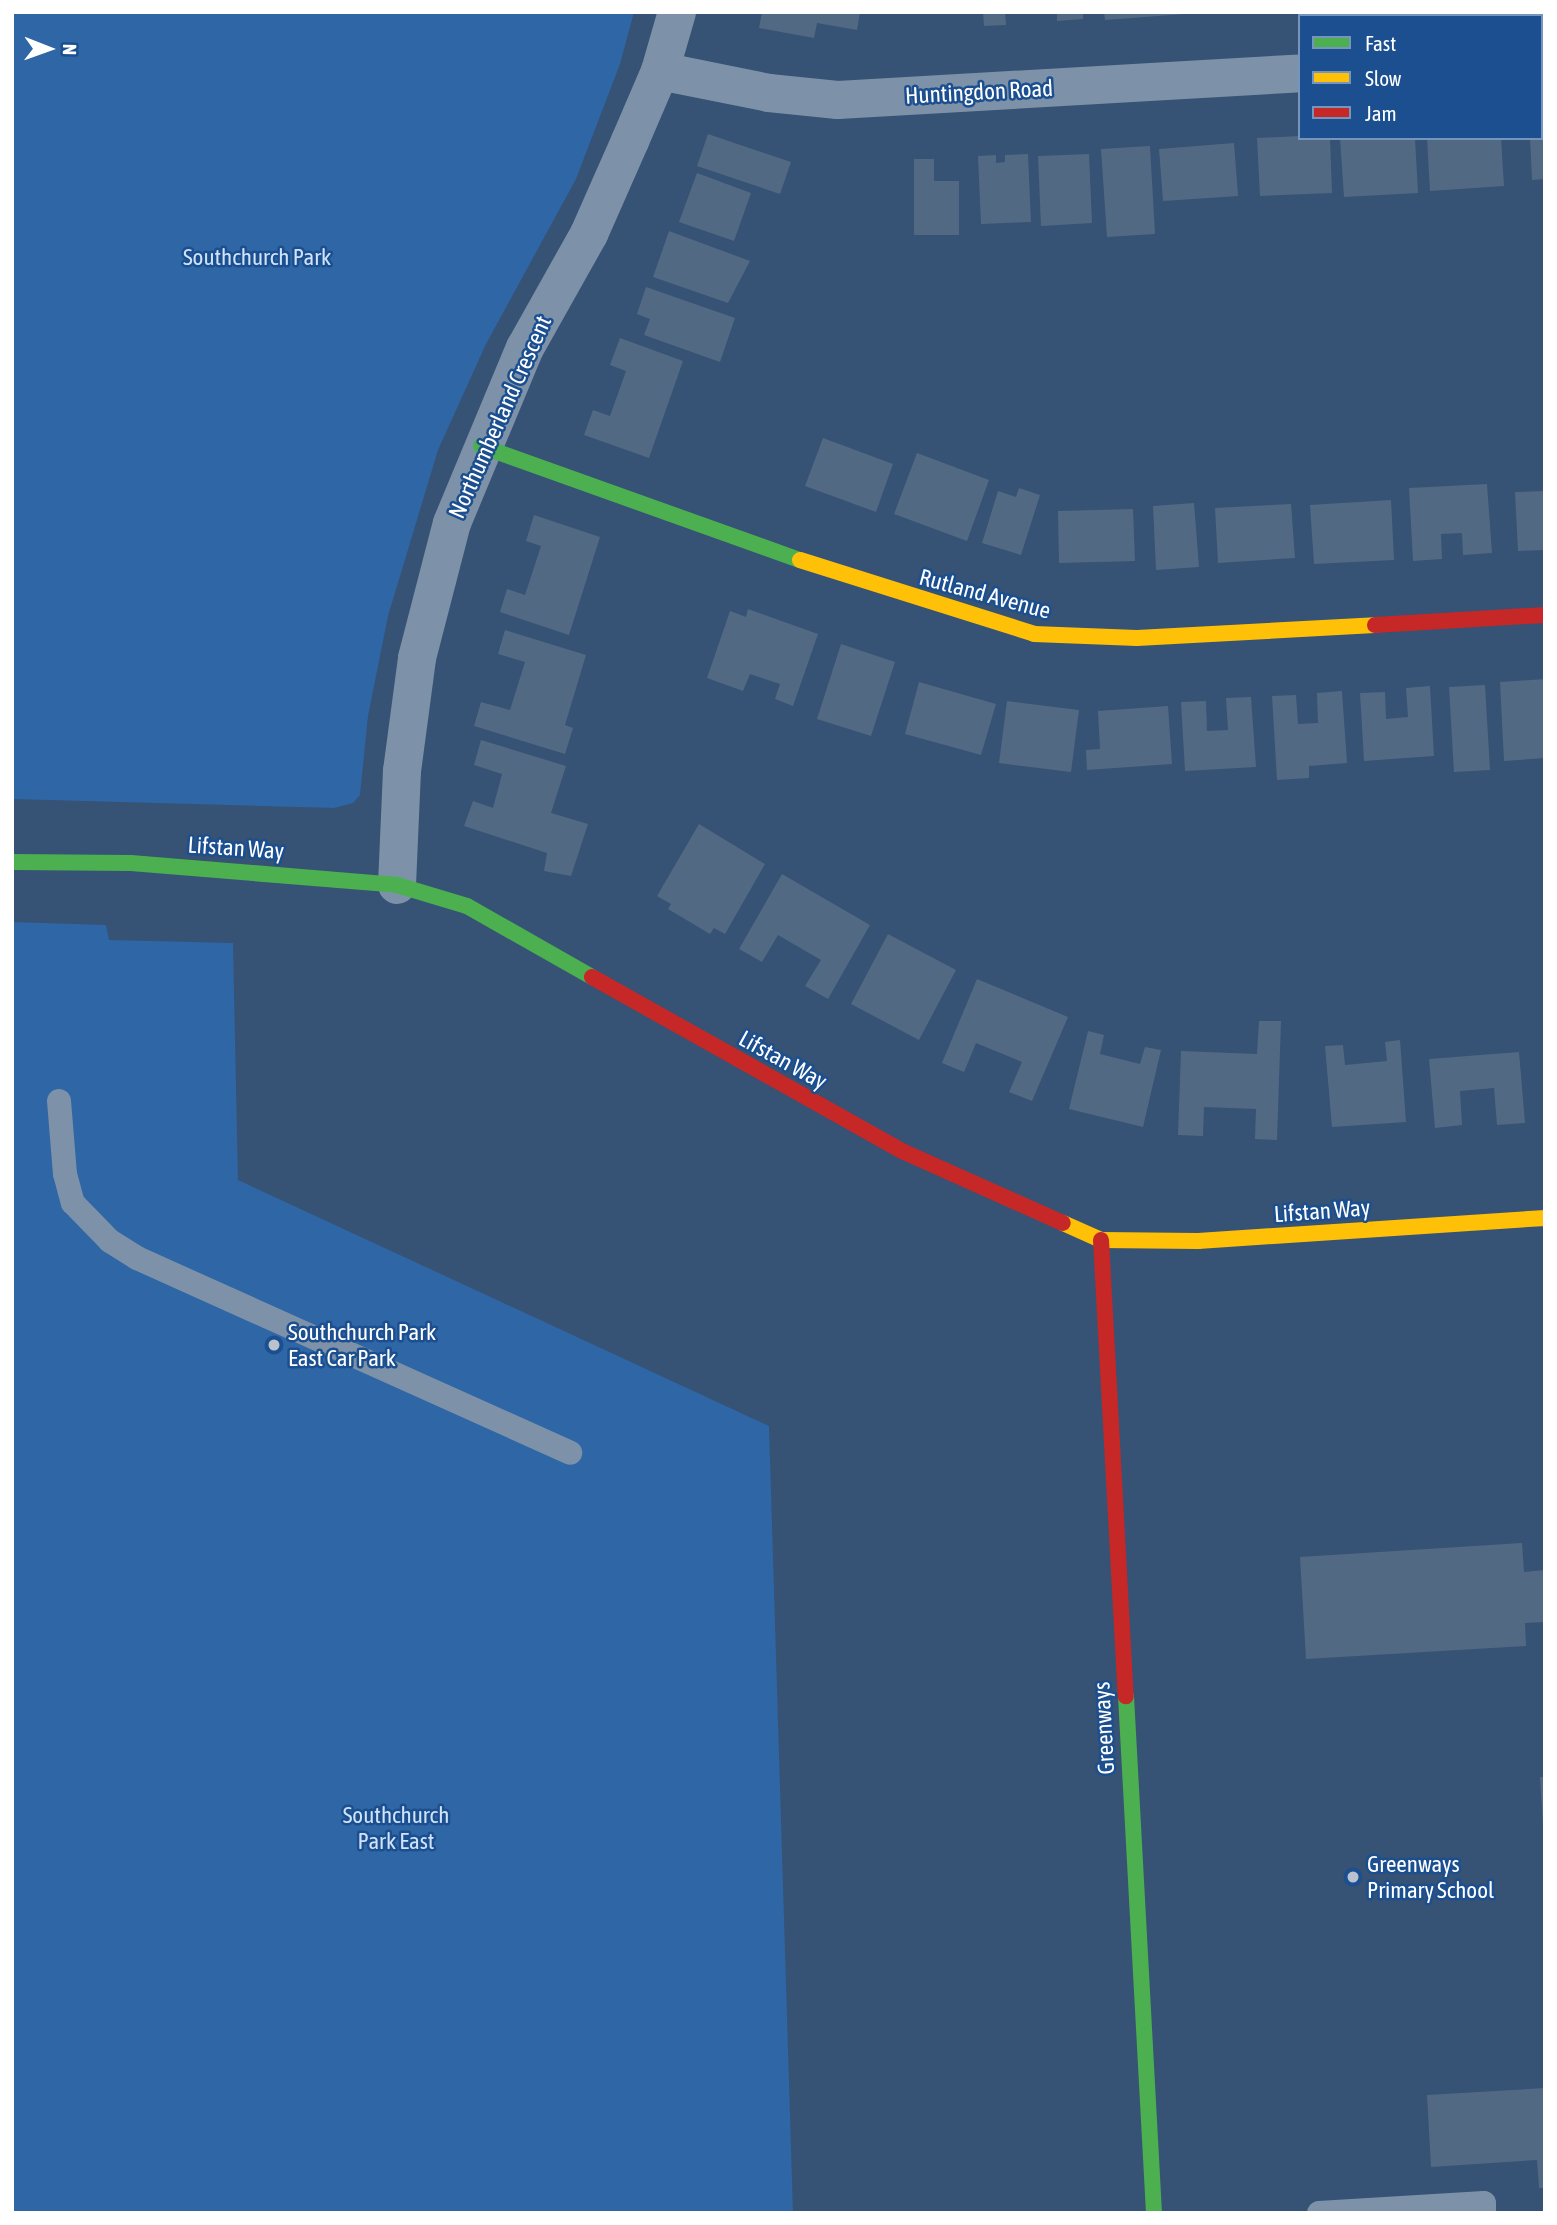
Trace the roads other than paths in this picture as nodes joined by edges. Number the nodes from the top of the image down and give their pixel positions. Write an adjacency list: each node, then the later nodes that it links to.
1 (677, 12): 2 (street, Northumberland Crescent)
2 (660, 71): 3 (street, Huntingdon Road); 4 (street, Northumberland Crescent)
3 (1298, 73)
4 (481, 446): 5 (street, Rutland Avenue); 7 (street, Northumberland Crescent)
5 (1545, 615)
6 (12, 862): 7 (street, Lifstan Way)
7 (397, 885): 10 (street, Lifstan Way)
8 (59, 1101): 11 (lane)
9 (1545, 1218): 10 (street, Lifstan Way)
10 (1101, 1240): 12 (street, Greenways)
11 (570, 1453)
12 (1154, 2213)
13 (1320, 2213): 14 (lane)
14 (1484, 2213)

